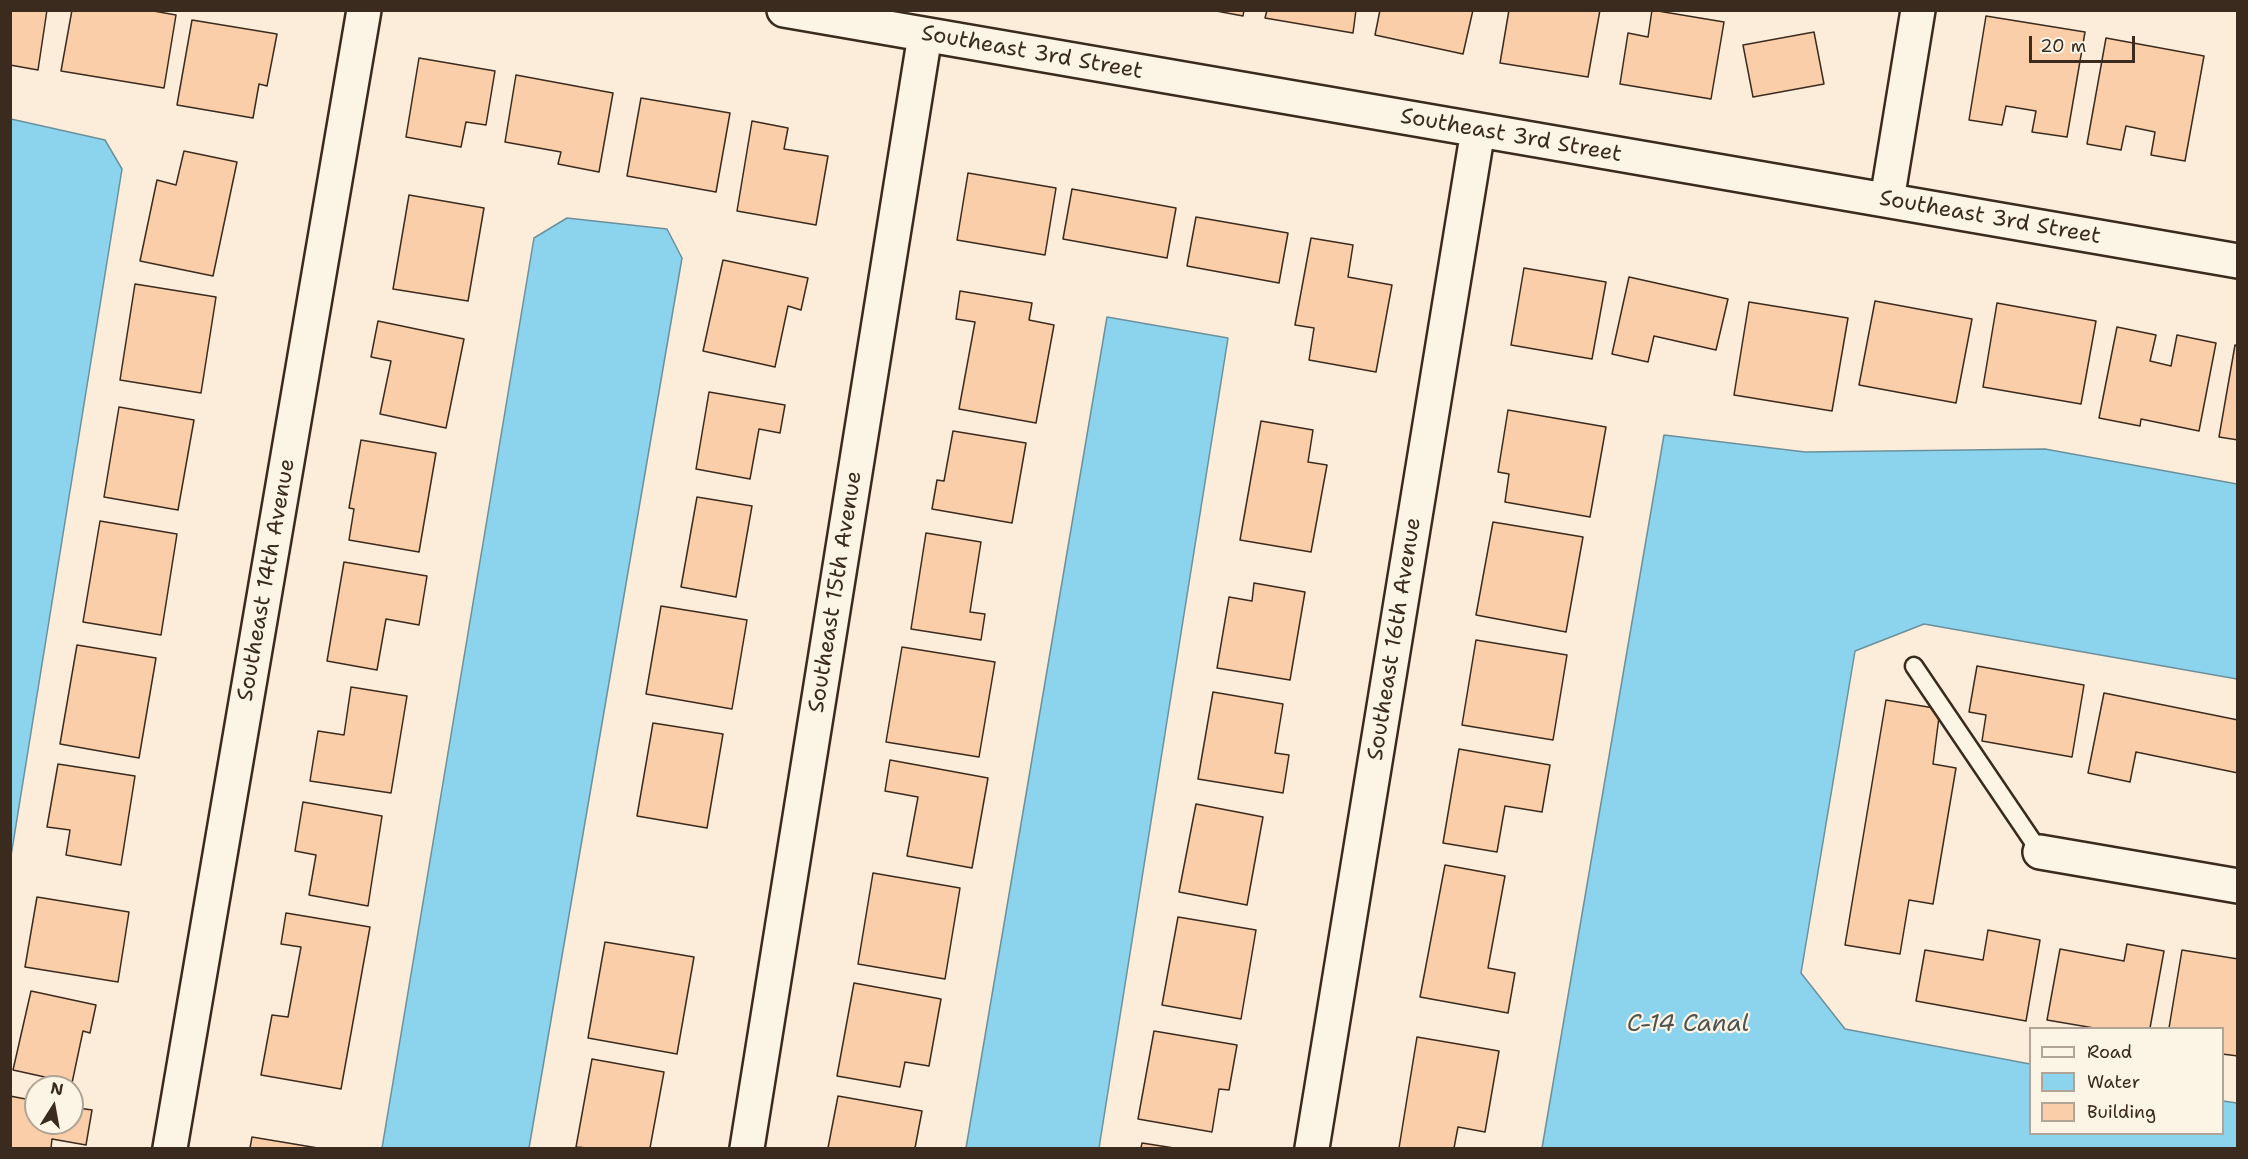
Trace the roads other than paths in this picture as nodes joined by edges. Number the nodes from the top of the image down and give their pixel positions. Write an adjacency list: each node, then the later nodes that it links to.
1 (364, 10): 11 (street, Southeast 14th Avenue)
2 (1918, 10): 6 (street)
3 (794, 11): 4 (street, Southeast 3rd Street)
4 (926, 35): 5 (street, Southeast 3rd Street); 12 (street, Southeast 15th Avenue)
5 (1478, 130): 6 (street, Southeast 3rd Street); 13 (street, Southeast 16th Avenue)
6 (1887, 200): 7 (street, Southeast 3rd Street)
7 (2238, 261)
8 (1914, 666): 9 (lane)
9 (2040, 852): 10 (street)
10 (2238, 886)
11 (170, 1149)
12 (747, 1149)
13 (1312, 1149)

